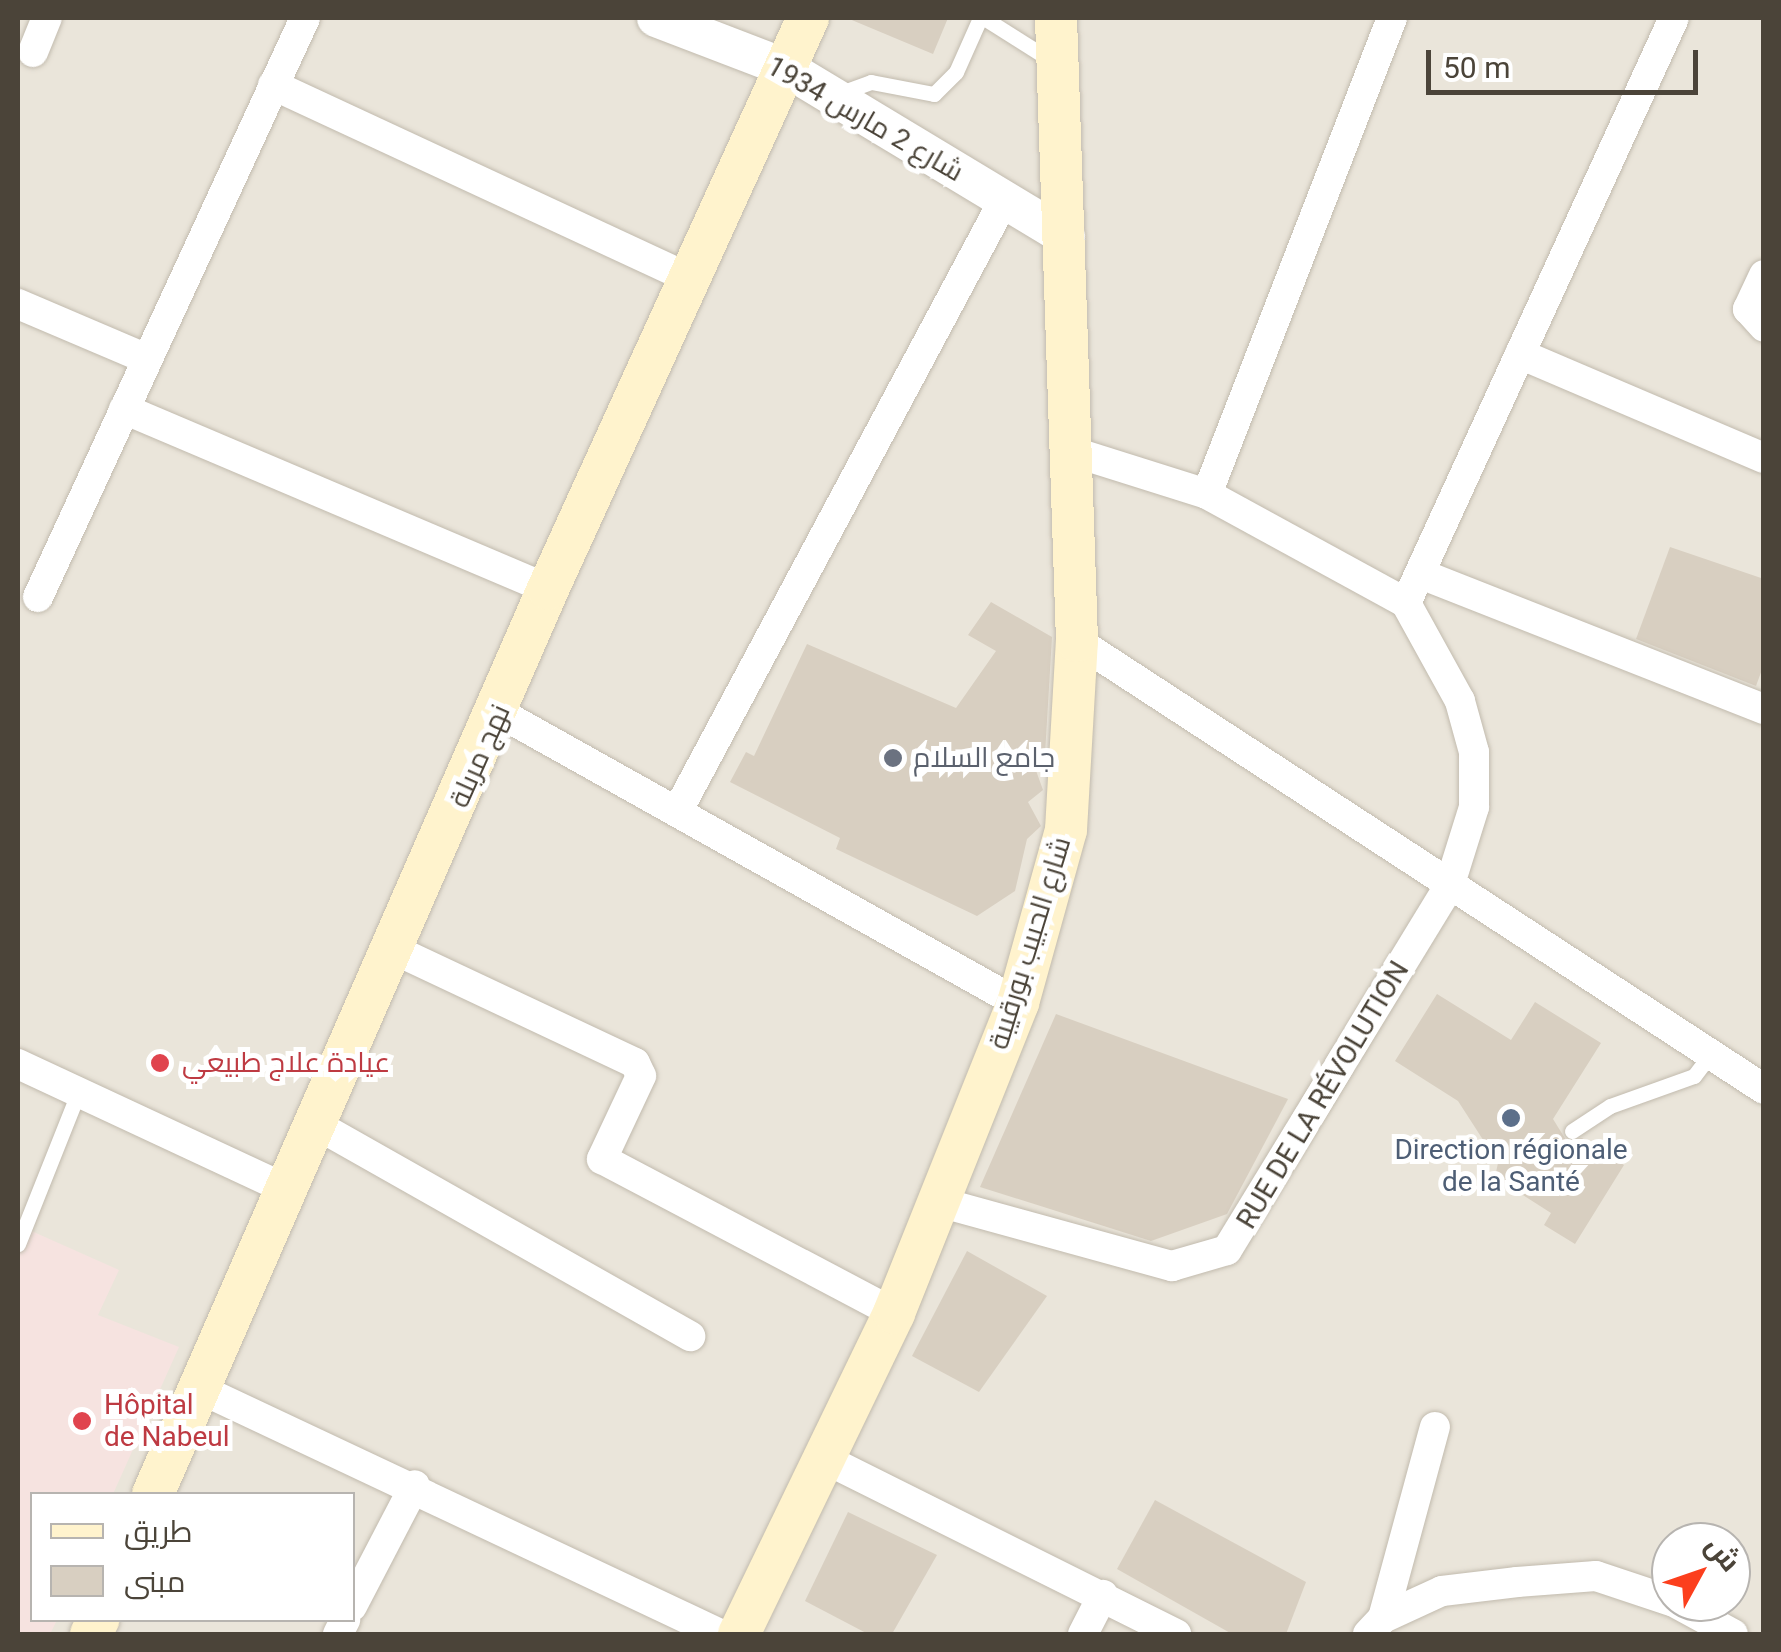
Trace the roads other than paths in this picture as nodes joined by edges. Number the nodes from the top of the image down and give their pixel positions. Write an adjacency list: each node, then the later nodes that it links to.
1 (46, 18): 9 (street)
2 (306, 18): 12 (street)
3 (656, 18): 11 (street, شارع 2 مارس 1934)
4 (808, 18): 11 (main road, نهج مربلة)
5 (982, 18): 10 (lane); 13 (lane)
6 (1056, 18): 10 (main road, شارع الحبيب بورقيبة)
7 (1392, 18): 25 (street)
8 (1674, 18): 20 (street)
9 (33, 52)
10 (1058, 65): 15 (main road, شارع الحبيب بورقيبة)
11 (786, 68): 13 (street, شارع 2 مارس 1934); 17 (main road, نهج مربلة)
12 (273, 84): 17 (street); 21 (street)
13 (830, 98): 14 (street, شارع 2 مارس 1934)
14 (1004, 200): 15 (street, شارع 2 مارس 1934); 33 (street)
15 (1066, 237): 23 (main road, شارع الحبيب بورقيبة)
16 (1764, 274): 19 (street)
17 (690, 279): 27 (main road, نهج مربلة)
18 (18, 304): 21 (street)
19 (1764, 326)
20 (1520, 354): 24 (street); 26 (street)
21 (147, 359): 22 (street)
22 (124, 409): 27 (street); 28 (street)
23 (1071, 451): 25 (street); 30 (main road, شارع الحبيب بورقيبة)
24 (1764, 458)
25 (1207, 494): 29 (street)
26 (1421, 574): 29 (street); 31 (street)
27 (548, 589): 32 (main road, نهج مربلة)
28 (38, 597)
29 (1406, 603): 34 (street, RUE DE LA RÉVOLUTION)
30 (1077, 642): 34 (street); 36 (main road, شارع الحبيب بورقيبة)
31 (1764, 709)
32 (500, 713): 33 (street); 35 (main road, نهج مربلة)
33 (677, 812): 36 (street)
34 (1449, 887): 37 (street); 44 (street, RUE DE LA RÉVOLUTION)
35 (395, 950): 41 (main road, نهج مربلة); 46 (street)
36 (1018, 1003): 44 (main road, شارع الحبيب بورقيبة)
37 (1710, 1055): 39 (street); 42 (lane)
38 (18, 1064): 40 (street)
39 (1764, 1089)
40 (78, 1092): 43 (street); 45 (lane)
41 (317, 1126): 43 (main road, نهج مربلة); 47 (street)
42 (1572, 1131)
43 (288, 1190): 48 (main road, نهج مربلة)
44 (939, 1202): 46 (main road, شارع الحبيب بورقيبة)
45 (18, 1244)
46 (894, 1313): 50 (main road, شارع الحبيب بورقيبة)
47 (690, 1336)
48 (200, 1388): 51 (street); 52 (main road, نهج مربلة)
49 (1435, 1427): 57 (street)
50 (829, 1460): 54 (street); 59 (main road, شارع الحبيب بورقيبة)
51 (414, 1485): 55 (street); 58 (street)
52 (154, 1492)
53 (1651, 1594): 57 (street)
54 (1103, 1596): 60 (street); 61 (street)
55 (355, 1600)
56 (1711, 1622): 62 (street)
57 (1376, 1626)
58 (720, 1634)
59 (739, 1634)
60 (1083, 1634)
61 (1176, 1634)
62 (1733, 1634)

